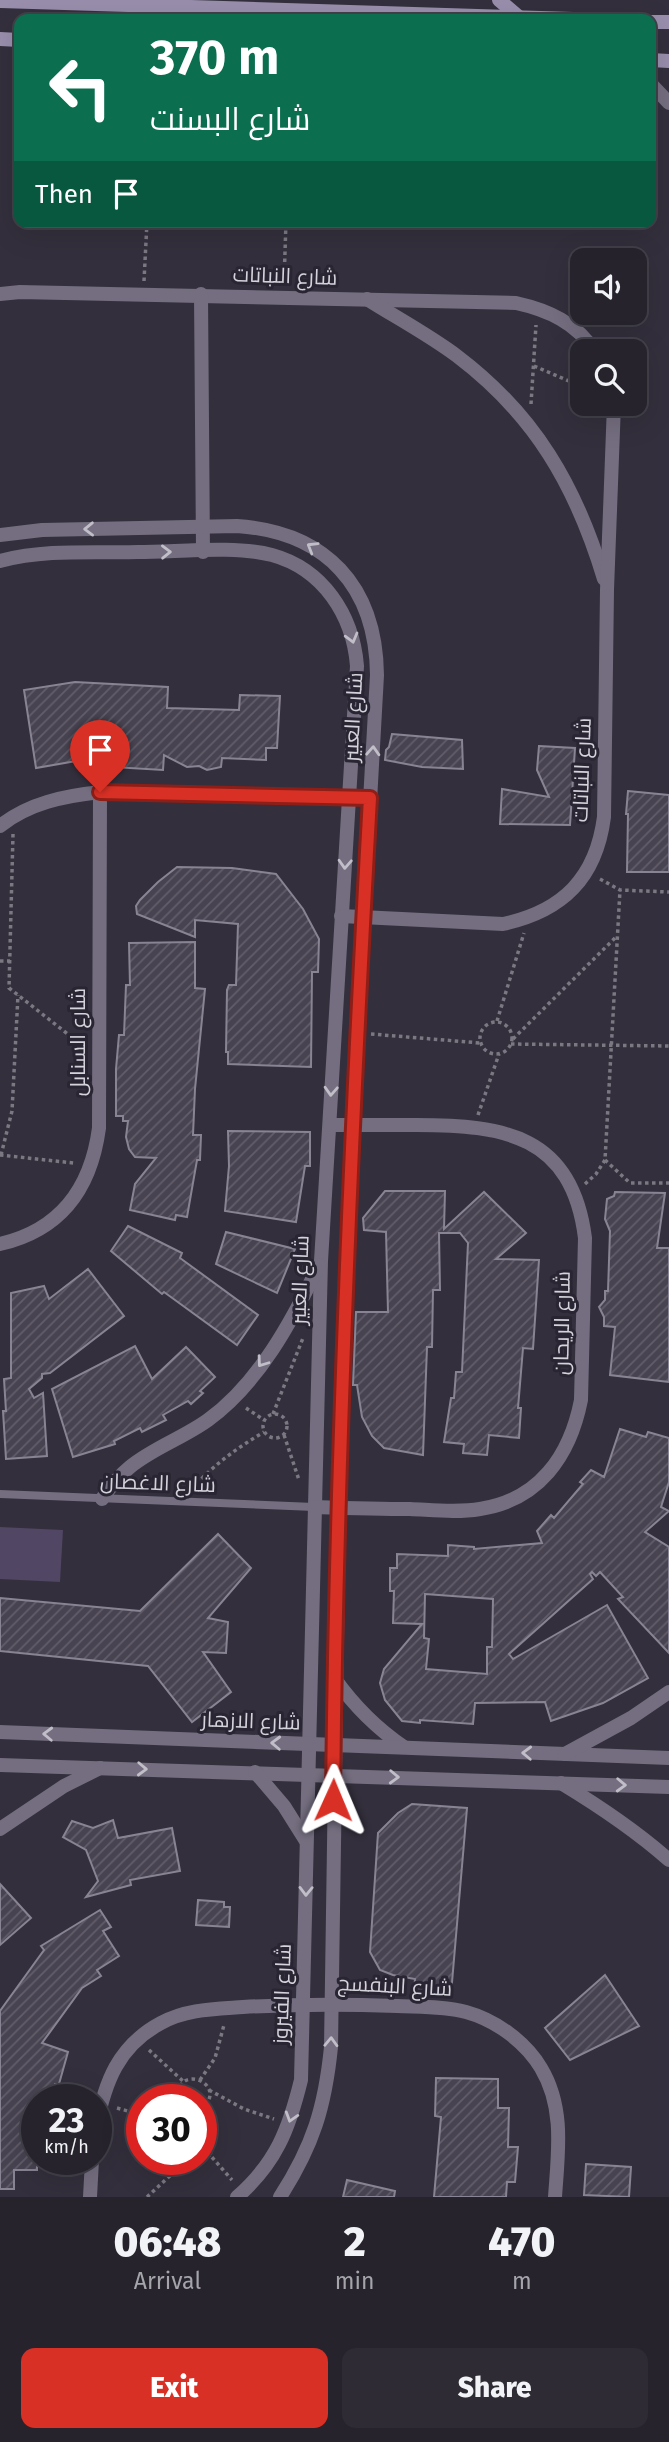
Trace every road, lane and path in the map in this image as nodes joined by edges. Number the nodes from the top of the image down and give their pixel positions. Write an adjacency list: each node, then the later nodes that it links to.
1 (341, 0): 6 (street)
2 (499, 0): 8 (street)
3 (0, 1): 4 (street)
4 (60, 1): 5 (street)
5 (270, 5): 6 (street)
6 (326, 11): 7 (street)
7 (422, 14)
8 (515, 14)
9 (656, 89): 10 (street)
10 (669, 103)
11 (147, 228): 13 (path)
12 (286, 228): 16 (path)
13 (144, 293): 14 (street, شارع النباتات); 15 (street, شارع النباتات)
14 (0, 294)
15 (201, 294): 16 (street, شارع النباتات); 24 (street)
16 (284, 297): 17 (street, شارع النباتات)
17 (366, 299): 18 (street, شارع النباتات); 23 (street)
18 (538, 308): 19 (street, شارع النباتات); 20 (path)
19 (584, 339)
20 (534, 366): 21 (path); 23 (path)
21 (570, 381)
22 (614, 416): 28 (street, شارع النباتات)
23 (530, 428): 28 (street)
24 (203, 526): 25 (street, شارع العبير, one-way to 25); 26 (street); 31 (street, شارع العبير, one-way to 24)
25 (0, 536)
26 (203, 552): 27 (street, شارع العبير, one-way to 26); 30 (street, شارع العبير, one-way to 30)
27 (0, 561)
28 (607, 590): 34 (street, شارع النباتات)
29 (100, 792): 30 (street); 32 (street); 51 (street, شارع السنابل)
30 (349, 797): 31 (street); 37 (street, شارع العبير, one-way to 37)
31 (370, 798): 38 (street, شارع العبير)
32 (13, 818): 33 (street); 42 (path)
33 (0, 825)
34 (589, 868): 35 (path); 39 (street, شارع النباتات)
35 (620, 890): 36 (path); 40 (path)
36 (669, 892)
37 (341, 916): 38 (street, شارع النباتات); 52 (street, شارع العبير, one-way to 52)
38 (363, 917): 39 (street, شارع النباتات); 45 (street, شارع العبير)
39 (529, 918): 44 (path)
40 (617, 936): 46 (path); 48 (path)
41 (0, 961): 42 (path)
42 (10, 961): 43 (path)
43 (18, 995): 51 (path); 55 (path)
44 (498, 1021): 46 (path); 47 (path)
45 (357, 1032): 47 (path); 53 (street, شارع العبير)
46 (512, 1042): 48 (path); 50 (path)
47 (481, 1043): 50 (path)
48 (610, 1044): 49 (path); 56 (path)
49 (669, 1046)
50 (499, 1054): 54 (path)
51 (99, 1058): 57 (street, شارع السنابل)
52 (330, 1125): 53 (street, شارع الريحان); 61 (street, شارع العبير)
53 (352, 1125): 54 (street, شارع الريحان); 72 (street, شارع العبير)
54 (474, 1127): 72 (street, شارع الريحان)
55 (0, 1155): 57 (path)
56 (605, 1160): 58 (path); 59 (path)
57 (92, 1165): 60 (street, شارع السنابل)
58 (596, 1174)
59 (669, 1183)
60 (0, 1244)
61 (321, 1261): 63 (street, one-way to 63); 71 (street, شارع العبير)
62 (304, 1335): 64 (path)
63 (232, 1399): 65 (path); 69 (street)
64 (273, 1414): 65 (path); 67 (path)
65 (264, 1420): 66 (path)
66 (264, 1432): 67 (path); 70 (path)
67 (284, 1435): 71 (path)
68 (0, 1494): 69 (lane, شارع الاغصان)
69 (102, 1499): 70 (lane, شارع الاغصان)
70 (182, 1502): 71 (lane, شارع الاغصان)
71 (311, 1507): 72 (street, شارع الريحان); 76 (street, شارع العبير)
72 (339, 1508): 73 (street, شارع العبير)
73 (335, 1679): 77 (street, شارع العبير); 78 (street)
74 (669, 1692): 79 (street)
75 (0, 1732): 76 (street, شارع الازهار, one-way to 75)
76 (309, 1744): 77 (street, شارع الازهار); 84 (street, شارع العبير)
77 (334, 1745): 78 (street, شارع الازهار); 85 (street, شارع العبير)
78 (405, 1748): 79 (street, شارع الازهار, one-way to 78)
79 (565, 1754): 80 (street, شارع الازهار)
80 (669, 1758)
81 (0, 1765): 82 (street)
82 (102, 1768): 83 (street, one-way to 83); 88 (street)
83 (255, 1772): 84 (street); 89 (street)
84 (309, 1773): 85 (street); 89 (street, شارع الفيروز)
85 (333, 1774): 86 (street, one-way to 86); 92 (street)
86 (559, 1783): 87 (street, one-way to 87); 90 (street)
87 (669, 1787)
88 (0, 1829)
89 (307, 1843): 91 (street, شارع الفيروز, one-way to 91)
90 (669, 1860)
91 (303, 2003): 92 (street, شارع البنفسج); 93 (street, شارع البنفسج); 100 (street, شارع الفيروز, one-way to 100)
92 (331, 2003): 107 (street, one-way to 92); 108 (street, شارع البنفسج)
93 (229, 2008): 94 (street, شارع البنفسج); 95 (path)
94 (137, 2039): 96 (path); 97 (street, شارع البنفسج)
95 (200, 2080): 96 (path); 98 (path)
96 (184, 2082)
97 (106, 2084)
98 (204, 2084)
99 (217, 2094): 100 (path)
100 (290, 2123): 104 (street, شارع الفيروز)
101 (217, 2164): 104 (path)
102 (91, 2175): 105 (street)
103 (171, 2175): 106 (path)
104 (240, 2194)
105 (90, 2197)
106 (147, 2197)
107 (280, 2197)
108 (555, 2197)

